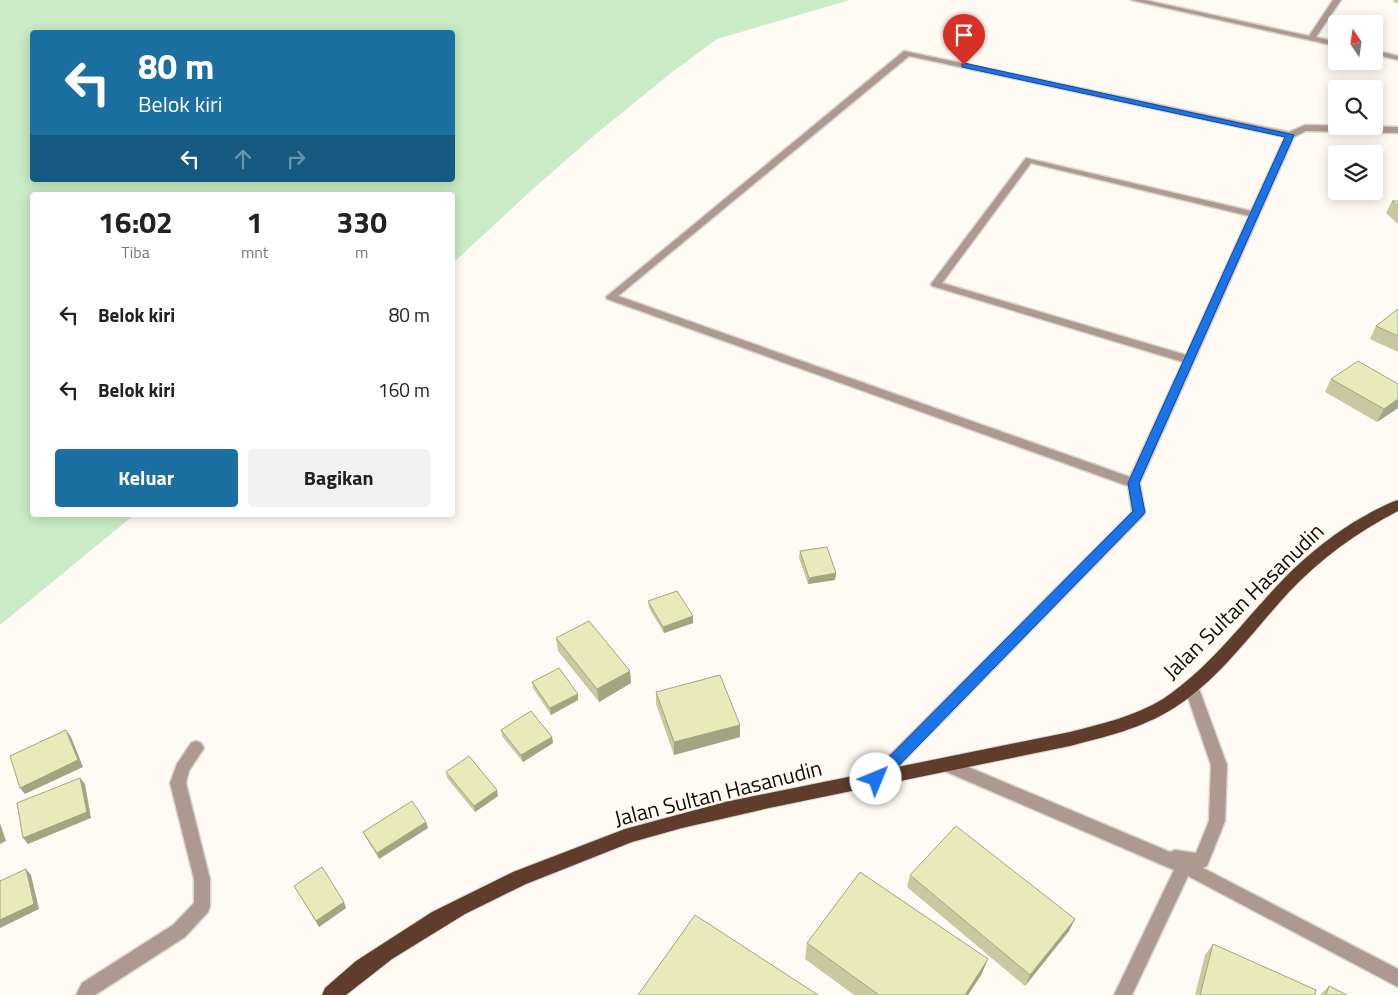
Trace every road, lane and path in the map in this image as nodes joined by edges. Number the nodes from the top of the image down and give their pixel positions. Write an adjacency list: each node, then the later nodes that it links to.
1 (1135, 0): 3 (street)
2 (1337, 0): 3 (street)
3 (1311, 39): 4 (street)
4 (1328, 42)
5 (1383, 54): 6 (street)
6 (1398, 58)
7 (1398, 130): 8 (street)
8 (1290, 135): 9 (street); 11 (street)
9 (1254, 214): 10 (street); 10 (street)
10 (1189, 360): 11 (street)
11 (1134, 483): 16 (street)
12 (1398, 505): 13 (highway, Jalan Sultan Hasanudin)
13 (1191, 686): 15 (highway, Jalan Sultan Hasanudin); 17 (street)
14 (196, 748): 20 (street)
15 (947, 765): 16 (highway, Jalan Sultan Hasanudin); 17 (street)
16 (876, 779): 21 (highway, Jalan Sultan Hasanudin)
17 (1163, 856): 18 (street)
18 (1184, 866): 19 (street); 22 (street)
19 (1398, 978)
20 (85, 995)
21 (332, 995)
22 (1123, 995)

